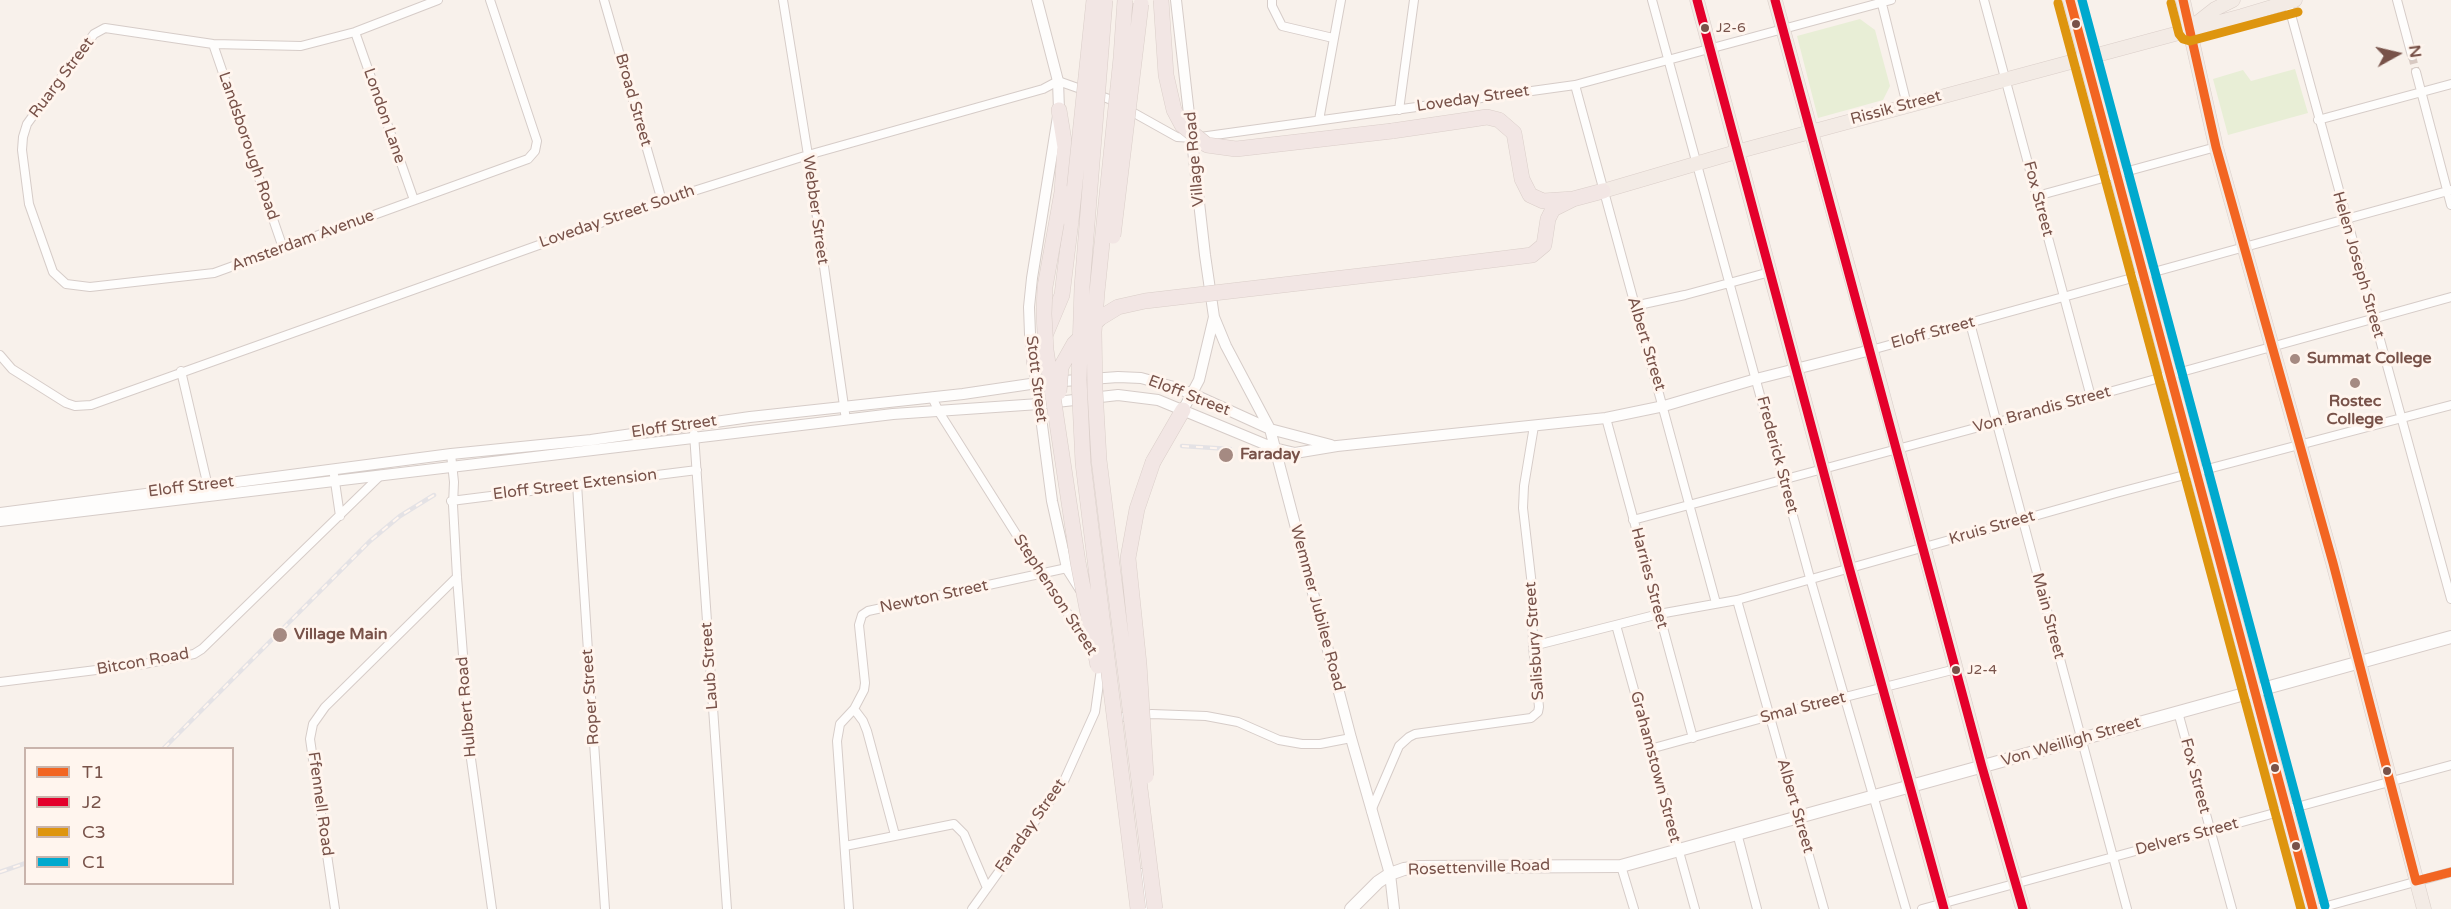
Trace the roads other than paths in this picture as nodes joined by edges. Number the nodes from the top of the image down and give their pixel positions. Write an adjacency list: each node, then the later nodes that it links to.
1 (438, 0): 29 (street)
2 (490, 0): 58 (street, Amsterdam Avenue)
3 (604, 0): 59 (street, Broad Street)
4 (783, 0): 51 (street, Webber Street)
5 (1037, 0): 38 (street, Stott Street)
6 (1094, 0): 77 (highway, bridge)
7 (1105, 0): 162 (highway, bridge)
8 (1125, 0): 83 (highway, bridge)
9 (1161, 0): 57 (highway, bridge)
10 (1176, 0): 48 (street, Village Road)
11 (1272, 0): 30 (street)
12 (1341, 0): 30 (street)
13 (1414, 0): 44 (street)
14 (1652, 0): 35 (street, Frederick Street)
15 (1697, 0): 32 (main road)
16 (1775, 0): 28 (main road)
17 (1891, 0): 24 (street, Loveday Street)
18 (1984, 0): 37 (street, Fox Street)
19 (2070, 0): 34 (main road)
20 (2183, 0): 27 (main road)
21 (2233, 0): 27 (main road, Rissik Street)
22 (2265, 0): 25 (main road)
23 (2397, 0): 33 (street)
24 (1881, 1): 28 (street, Loveday Street); 42 (street)
25 (2290, 1): 27 (main road, Rissik Street); 46 (street, Helen Joseph Street)
26 (1142, 2): 83 (highway, bridge)
27 (2190, 29): 34 (main road, Rissik Street); 49 (main road)
28 (1783, 30): 32 (street, Loveday Street); 47 (main road)
29 (355, 32): 31 (street); 58 (street, London Lane)
30 (1333, 38): 45 (street)
31 (213, 44): 62 (street, Landsborough Road); 64 (street, Ruarg Street)
32 (1710, 49): 35 (street, Loveday Street); 50 (main road)
33 (2412, 56)
34 (2085, 58): 37 (main road, Rissik Street); 53 (main road)
35 (1669, 59): 40 (street, Loveday Street); 52 (street, Frederick Street)
36 (2416, 72): 41 (street)
37 (2006, 78): 42 (main road, Rissik Street); 56 (street, Fox Street)
38 (1058, 81): 43 (street, Stott Street); 48 (street, Loveday Street); 51 (street, Loveday Street South)
39 (2451, 84): 41 (street)
40 (1575, 85): 44 (street, Loveday Street); 54 (street, Albert Street)
41 (2422, 92): 46 (street); 55 (street)
42 (1907, 105): 47 (main road, Rissik Street)
43 (1059, 110): 77 (street, Stott Street); 101 (highway, bridge)
44 (1399, 110): 45 (street, Loveday Street)
45 (1319, 120): 48 (street, Loveday Street)
46 (2318, 120): 61 (street, Helen Joseph Street)
47 (1811, 132): 50 (main road, Rissik Street); 75 (main road)
48 (1193, 138): 71 (street, Village Road)
49 (2216, 147): 53 (street); 63 (main road)
50 (1736, 152): 52 (main road, Rissik Street); 65 (main road)
51 (808, 155): 59 (street, Loveday Street South); 90 (street, Webber Street)
52 (1697, 163): 54 (main road, Rissik Street); 67 (street, Frederick Street)
53 (2116, 174): 56 (street); 66 (main road)
54 (1603, 191): 57 (highway); 70 (street, Albert Street)
55 (2449, 191): 60 (street); 61 (street, Eloff Street)
56 (2037, 196): 69 (street, Fox Street)
57 (1573, 199): 101 (highway, bridge)
58 (414, 200): 62 (street, Amsterdam Avenue)
59 (662, 201): 79 (street, Loveday Street South)
60 (2451, 205)
61 (2346, 220): 63 (street, Eloff Street); 72 (street, Helen Joseph Street)
62 (283, 248): 64 (street, Amsterdam Avenue)
63 (2243, 248): 66 (street, Eloff Street); 74 (main road)
64 (53, 272)
65 (1770, 272): 67 (street); 78 (main road)
66 (2144, 276): 69 (street, Eloff Street); 80 (main road)
67 (1730, 282): 70 (street); 81 (street, Frederick Street)
68 (2451, 297): 72 (street, Von Brandis Street)
69 (2065, 298): 73 (street, Eloff Street); 86 (street, Fox Street)
70 (1634, 306): 89 (street, Albert Street)
71 (1214, 317): 84 (street); 99 (street, Wemmer Jubilee Road)
72 (2373, 317): 74 (street, Von Brandis Street); 94 (street, Helen Joseph Street)
73 (1970, 323): 75 (street, Eloff Street); 96 (street, Main Street)
74 (2271, 346): 80 (street, Von Brandis Street); 103 (main road)
75 (1871, 350): 78 (street, Eloff Street); 106 (main road)
76 (0, 355): 79 (street, Loveday Street South)
77 (1034, 362): 82 (street, Stott Street)
78 (1795, 369): 81 (street, Eloff Street); 109 (main road)
79 (181, 371): 116 (street)
80 (2170, 375): 86 (street, Von Brandis Street); 111 (main road)
81 (1756, 379): 89 (street, Eloff Street); 114 (street, Frederick Street)
82 (1037, 383): 84 (street, Eloff Street); 85 (street, Eloff Street); 87 (street, Stott Street)
83 (1095, 390): 165 (highway, bridge)
84 (1193, 394): 91 (street); 99 (street, Eloff Street)
85 (932, 397): 90 (street, Eloff Street); 92 (street, Stephenson Street)
86 (2091, 398): 96 (street, Von Brandis Street)
87 (1039, 404): 91 (street, Eloff Street); 92 (street, Eloff Street); 127 (street, Stott Street)
88 (2451, 405): 94 (street, Kruis Street)
89 (1664, 406): 93 (street, Eloff Street); 118 (street, Albert Street)
90 (844, 407): 95 (street, Webber Street); 97 (street, Eloff Street)
91 (1182, 410): 105 (street, Eloff Street); 165 (highway, bridge)
92 (939, 412): 95 (street, Eloff Street); 128 (street, Stephenson Street)
93 (1606, 418): 98 (street, Eloff Street); 122 (street, Harries Street)
94 (2401, 419): 103 (street, Kruis Street); 131 (street, Helen Joseph Street)
95 (846, 420): 100 (street, Eloff Street)
96 (1995, 422): 106 (street, Von Brandis Street); 123 (street, Main Street)
97 (693, 424): 100 (street, Laub Street); 104 (street, Eloff Street)
98 (1534, 426): 102 (street, Eloff Street); 137 (street, Salisbury Street)
99 (1270, 429): 102 (street, Eloff Street); 105 (street, Wemmer Jubilee Road)
100 (694, 436): 104 (street, Eloff Street); 110 (street, Laub Street)
101 (1061, 441): 162 (highway, bridge)
102 (1337, 446): 105 (street, Eloff Street)
103 (2300, 446): 111 (street, Kruis Street); 138 (main road)
104 (564, 447): 107 (street, Eloff Street); 108 (street, Eloff Street)
105 (1274, 448): 149 (street, Wemmer Jubilee Road)
106 (1898, 450): 109 (street, Von Brandis Street); 125 (main road)
107 (448, 454): 108 (street, Hulbert Road); 113 (street, Eloff Street)
108 (449, 466): 112 (street, Eloff Street); 117 (street, Hulbert Road)
109 (1822, 468): 114 (street, Von Brandis Street); 126 (main road)
110 (697, 470): 115 (street, Eloff Street Extension); 179 (street, Laub Street)
111 (2196, 472): 123 (street, Kruis Street); 143 (main road)
112 (381, 475): 113 (street, Eloff Street); 121 (street, Bitcon Road)
113 (334, 476): 116 (street, Eloff Street); 121 (street)
114 (1783, 478): 118 (street, Von Brandis Street); 130 (street, Frederick Street)
115 (577, 484): 117 (street, Eloff Street Extension); 178 (street, Roper Street)
116 (209, 490): 120 (street, Eloff Street)
117 (452, 502): 129 (street, Hulbert Road)
118 (1687, 505): 122 (street, Von Brandis Street); 133 (street, Albert Street)
119 (0, 513): 120 (street, Eloff Street)
120 (14, 515): 124 (street, Eloff Street)
121 (340, 516): 141 (street, Bitcon Road)
122 (1633, 520): 134 (street, Harries Street)
123 (2022, 520): 125 (street, Kruis Street); 151 (street, Main Street)
124 (0, 521)
125 (1924, 548): 126 (street, Kruis Street); 140 (main road)
126 (1849, 567): 130 (street, Kruis Street); 142 (main road)
127 (1067, 568): 128 (street, Newton Street); 139 (street, Stott Street)
128 (1042, 575): 139 (street, Stephenson Street); 145 (street, Newton Street)
129 (457, 577): 176 (street, Ffennell Road); 177 (street, Hulbert Road)
130 (1810, 578): 132 (street, Kruis Street); 144 (street, Frederick Street)
131 (2451, 599)
132 (1737, 600): 133 (street, Kruis Street); 147 (street, Albert Street)
133 (1716, 603): 134 (street, Kruis Street)
134 (1659, 614): 135 (street, Kruis Street); 150 (street, Harries Street)
135 (1616, 625): 137 (street, Kruis Street); 152 (street, Grahamstown Street)
136 (2451, 637): 138 (main road, Von Weilligh Street)
137 (1533, 646): 158 (street, Salisbury Street)
138 (2358, 663): 143 (main road, Von Weilligh Street); 155 (main road)
139 (1106, 668): 148 (street, Stephenson Street); 174 (street, Faraday Street)
140 (1956, 669): 142 (street, Smal Street); 154 (main road)
141 (0, 682)
142 (1884, 688): 144 (street, Smal Street); 156 (main road)
143 (2255, 692): 146 (main road, Von Weilligh Street); 159 (main road)
144 (1846, 697): 147 (street, Smal Street); 157 (street, Frederick Street)
145 (854, 709): 164 (street); 166 (street, Newton Street)
146 (2178, 712): 151 (main road, Von Weilligh Street); 161 (street, Fox Street)
147 (1770, 716): 150 (street, Smal Street); 160 (street, Albert Street)
148 (1120, 717): 149 (street); 183 (street, Stephenson Street)
149 (1351, 738): 158 (street, Wemmer Jubilee Road)
150 (1693, 738): 152 (street, Smal Street)
151 (2081, 740): 154 (main road, Von Weilligh Street); 168 (street, Main Street)
152 (1650, 749): 167 (street, Grahamstown Street)
153 (2451, 765): 155 (street, Delvers Street)
154 (1982, 767): 156 (main road, Von Weilligh Street); 173 (main road)
155 (2390, 783): 159 (street, Delvers Street); 172 (main road)
156 (1910, 786): 157 (main road, Von Weilligh Street); 175 (main road)
157 (1875, 796): 160 (main road, Von Weilligh Street); 191 (street, Frederick Street)
158 (1371, 811): 171 (street, Wemmer Jubilee Road)
159 (2287, 811): 161 (street, Delvers Street); 196 (main road)
160 (1798, 816): 163 (main road, Von Weilligh Street); 190 (street, Albert Street)
161 (2211, 831): 168 (street, Delvers Street); 195 (street, Fox Street)
162 (1128, 833): 182 (highway, bridge)
163 (1737, 833): 167 (main road, Von Weilligh Street); 189 (street)
164 (895, 835): 166 (street); 174 (street)
165 (1144, 838): 184 (highway, bridge)
166 (846, 846): 180 (street, Newton Street)
167 (1678, 849): 169 (main road, Von Weilligh Street); 188 (street, Grahamstown Street)
168 (2113, 857): 173 (street, Delvers Street); 194 (street, Main Street)
169 (1621, 866): 171 (main road, Rosettenville Road); 187 (street)
170 (2451, 872): 172 (street)
171 (1390, 874): 185 (main road, Rosettenville Road); 186 (street, Wemmer Jubilee Road)
172 (2416, 881): 196 (street); 197 (main road)
173 (2016, 884): 175 (street, Delvers Street); 193 (main road)
174 (987, 888): 181 (street, Faraday Street)
175 (1943, 906): 192 (street, Delvers Street)
176 (335, 909)
177 (492, 909)
178 (605, 909)
179 (727, 909)
180 (849, 909)
181 (972, 909)
182 (1138, 909)
183 (1146, 909)
184 (1155, 909)
185 (1351, 909)
186 (1394, 909)
187 (1634, 909)
188 (1695, 909)
189 (1756, 909)
190 (1824, 909)
191 (1906, 909)
192 (1922, 909)
193 (2023, 909)
194 (2127, 909)
195 (2232, 909)
196 (2314, 909)
197 (2424, 909)

